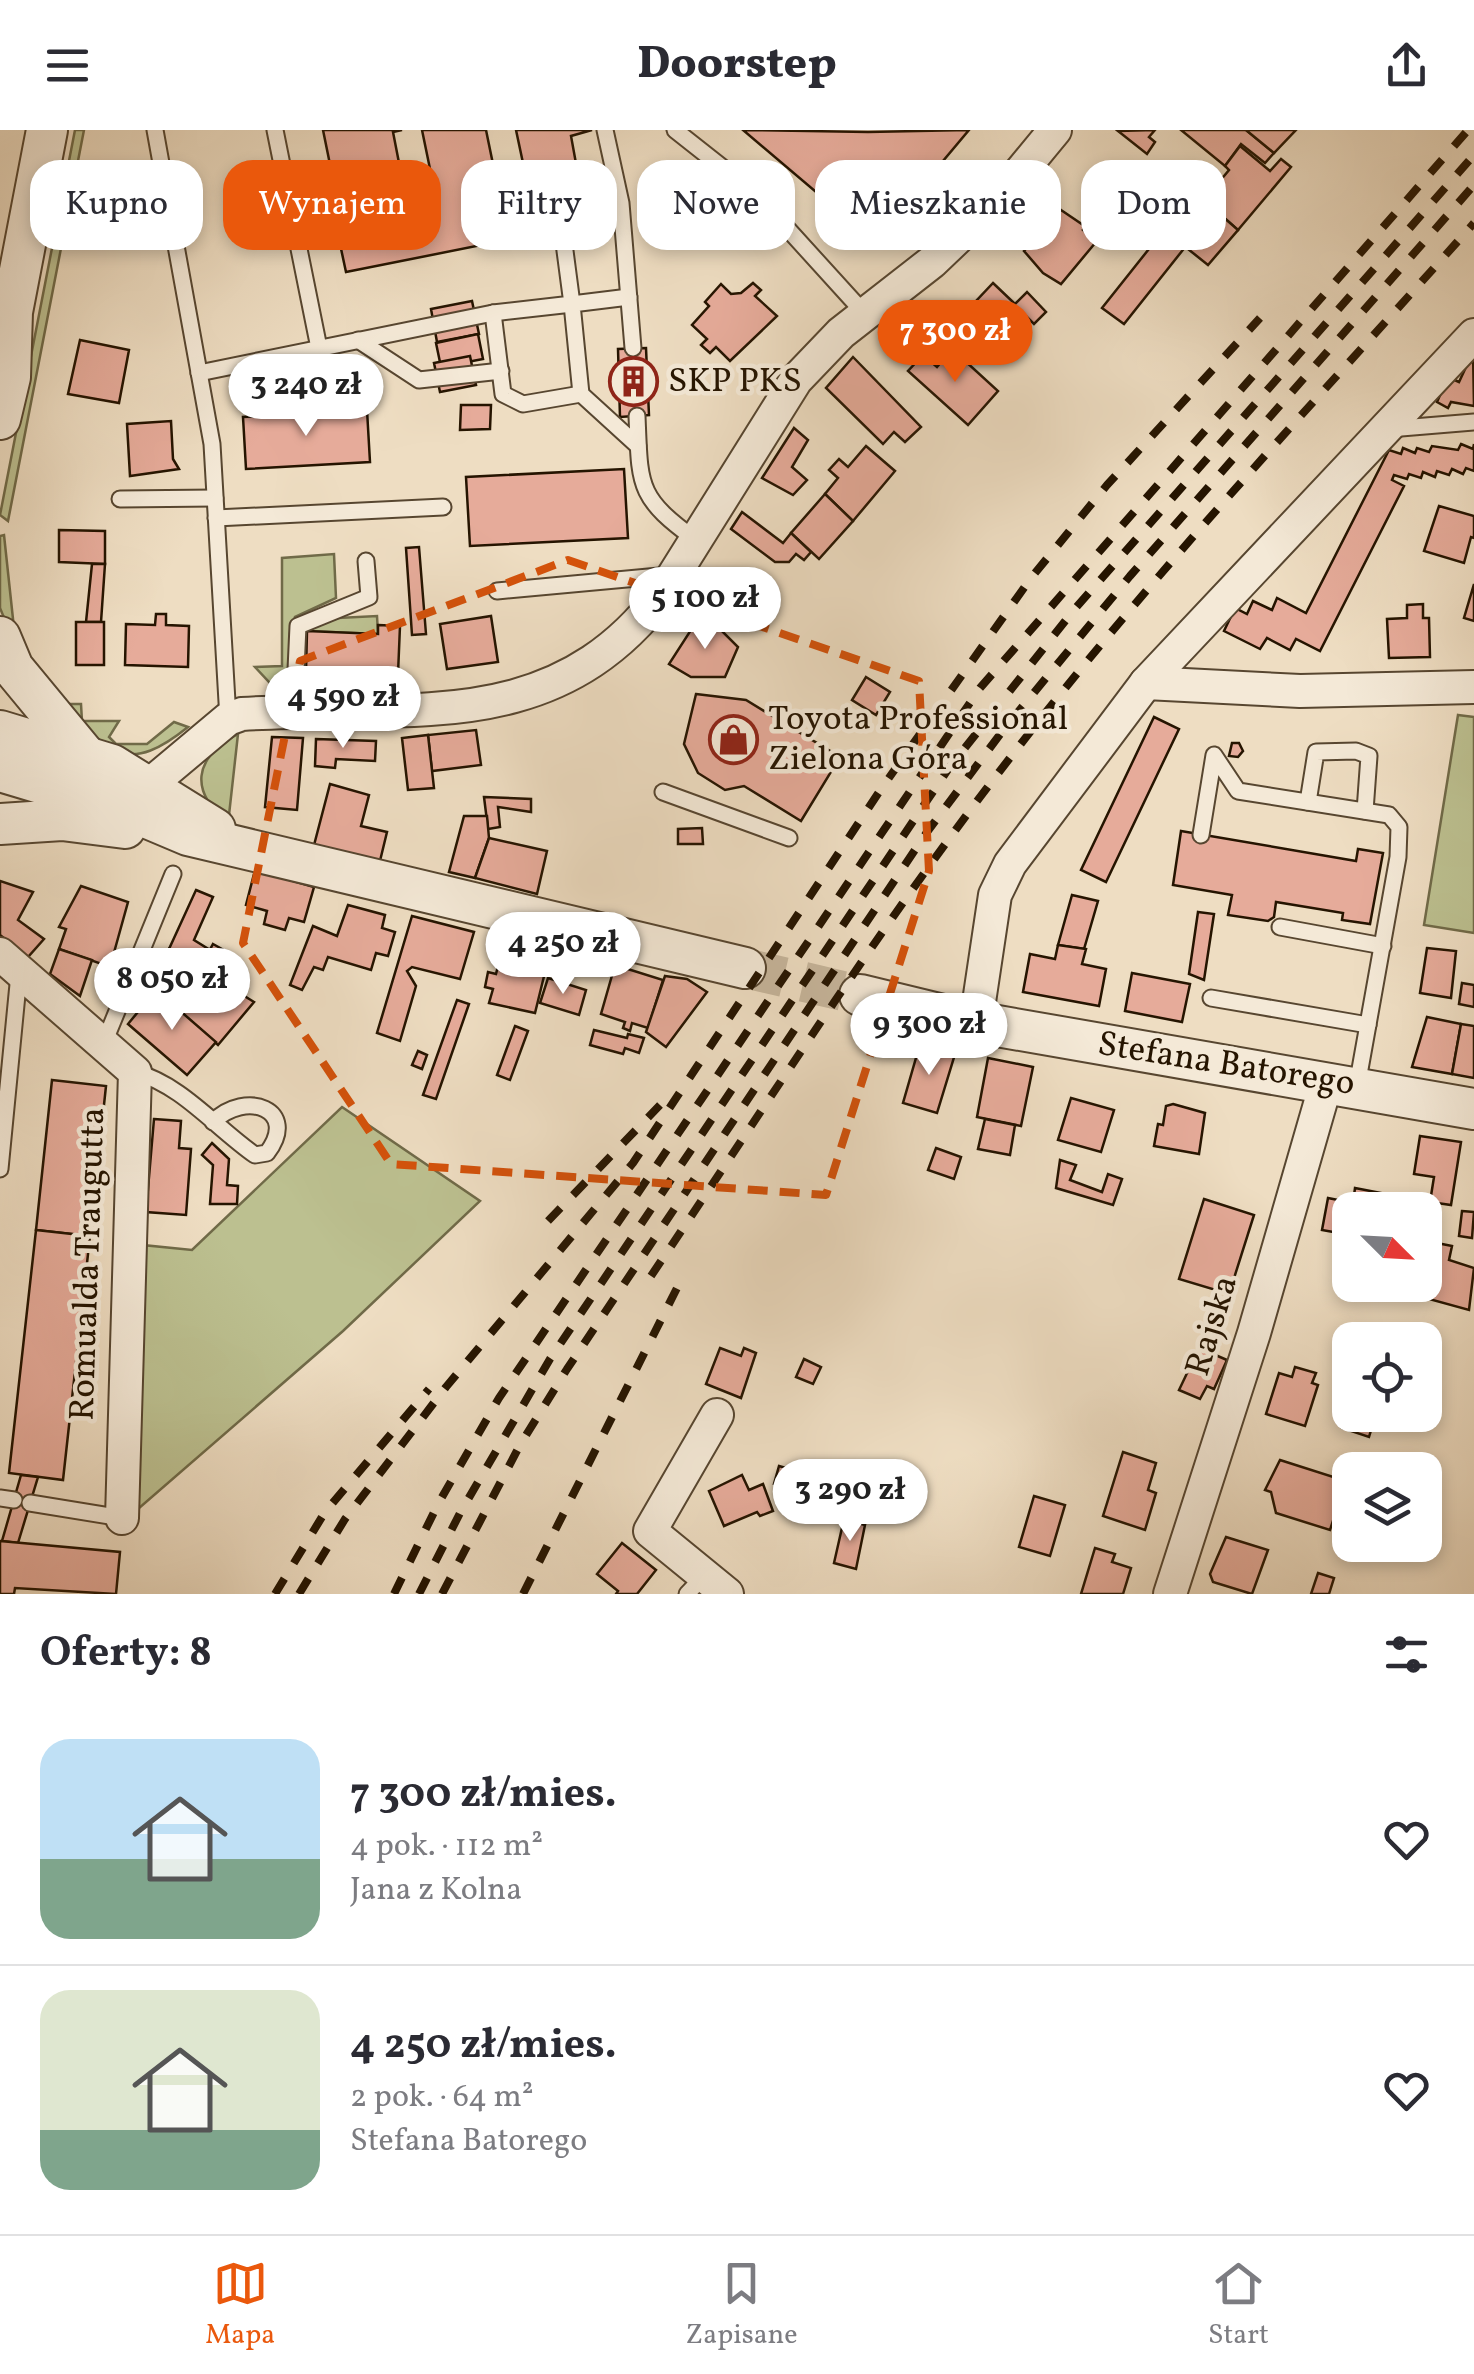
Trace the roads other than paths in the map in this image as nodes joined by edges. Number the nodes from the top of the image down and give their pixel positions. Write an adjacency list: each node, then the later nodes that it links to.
1 (47, 130): 12 (street)
2 (155, 130): 17 (lane)
3 (275, 130): 15 (lane)
4 (605, 130): 8 (lane)
5 (675, 130): 11 (lane)
6 (1054, 130): 11 (street)
7 (565, 250): 9 (lane)
8 (629, 297): 9 (lane); 16 (lane)
9 (572, 304): 10 (lane); 19 (lane)
10 (493, 314): 14 (lane); 18 (lane)
11 (865, 314): 29 (street)
12 (6, 326): 21 (street)
13 (1474, 335): 23 (street)
14 (358, 340): 15 (lane); 18 (lane)
15 (319, 348): 17 (lane)
16 (633, 348)
17 (199, 372): 25 (lane)
18 (501, 372): 19 (lane)
19 (580, 394): 24 (lane)
20 (636, 416): 24 (lane)
21 (0, 419)
22 (1474, 422): 23 (lane)
23 (1385, 429): 34 (street)
24 (638, 446): 29 (lane)
25 (215, 498): 26 (lane); 28 (lane)
26 (120, 499)
27 (443, 507): 28 (lane)
28 (216, 518): 37 (lane)
29 (696, 540): 31 (street)
30 (366, 561): 36 (lane)
31 (674, 574): 32 (lane); 36 (street)
32 (497, 591)
33 (0, 638): 39 (street)
34 (1146, 683): 35 (street); 57 (street)
35 (1474, 688)
36 (294, 713): 37 (street)
37 (228, 719): 42 (street)
38 (0, 731): 39 (street)
39 (84, 754): 42 (street)
40 (0, 770): 42 (street)
41 (663, 792): 48 (lane)
42 (136, 796): 46 (street); 49 (street)
43 (1308, 802): 44 (lane); 44 (lane); 47 (lane)
44 (1364, 812): 52 (lane)
45 (0, 824): 46 (street)
46 (166, 827): 49 (street)
47 (1201, 835)
48 (789, 838)
49 (229, 842): 54 (street)
50 (173, 874): 59 (lane)
51 (1280, 927): 52 (lane)
52 (1382, 946): 58 (lane)
53 (10, 961): 59 (street, Romualda Traugutta); 64 (lane)
54 (745, 968)
55 (860, 995): 57 (street, Stefana Batorego)
56 (1211, 998): 58 (lane)
57 (976, 1022): 61 (street, Stefana Batorego)
58 (1368, 1025): 61 (lane)
59 (104, 1043): 60 (street, Romualda Traugutta)
60 (135, 1072): 63 (lane); 67 (street, Romualda Traugutta)
61 (1342, 1083): 62 (street, Stefana Batorego); 69 (street, Rajska)
62 (1474, 1108)
63 (213, 1122)
64 (0, 1169)
65 (717, 1415): 68 (street)
66 (14, 1500): 67 (lane)
67 (122, 1518)
68 (706, 1588)
69 (1170, 1594)

